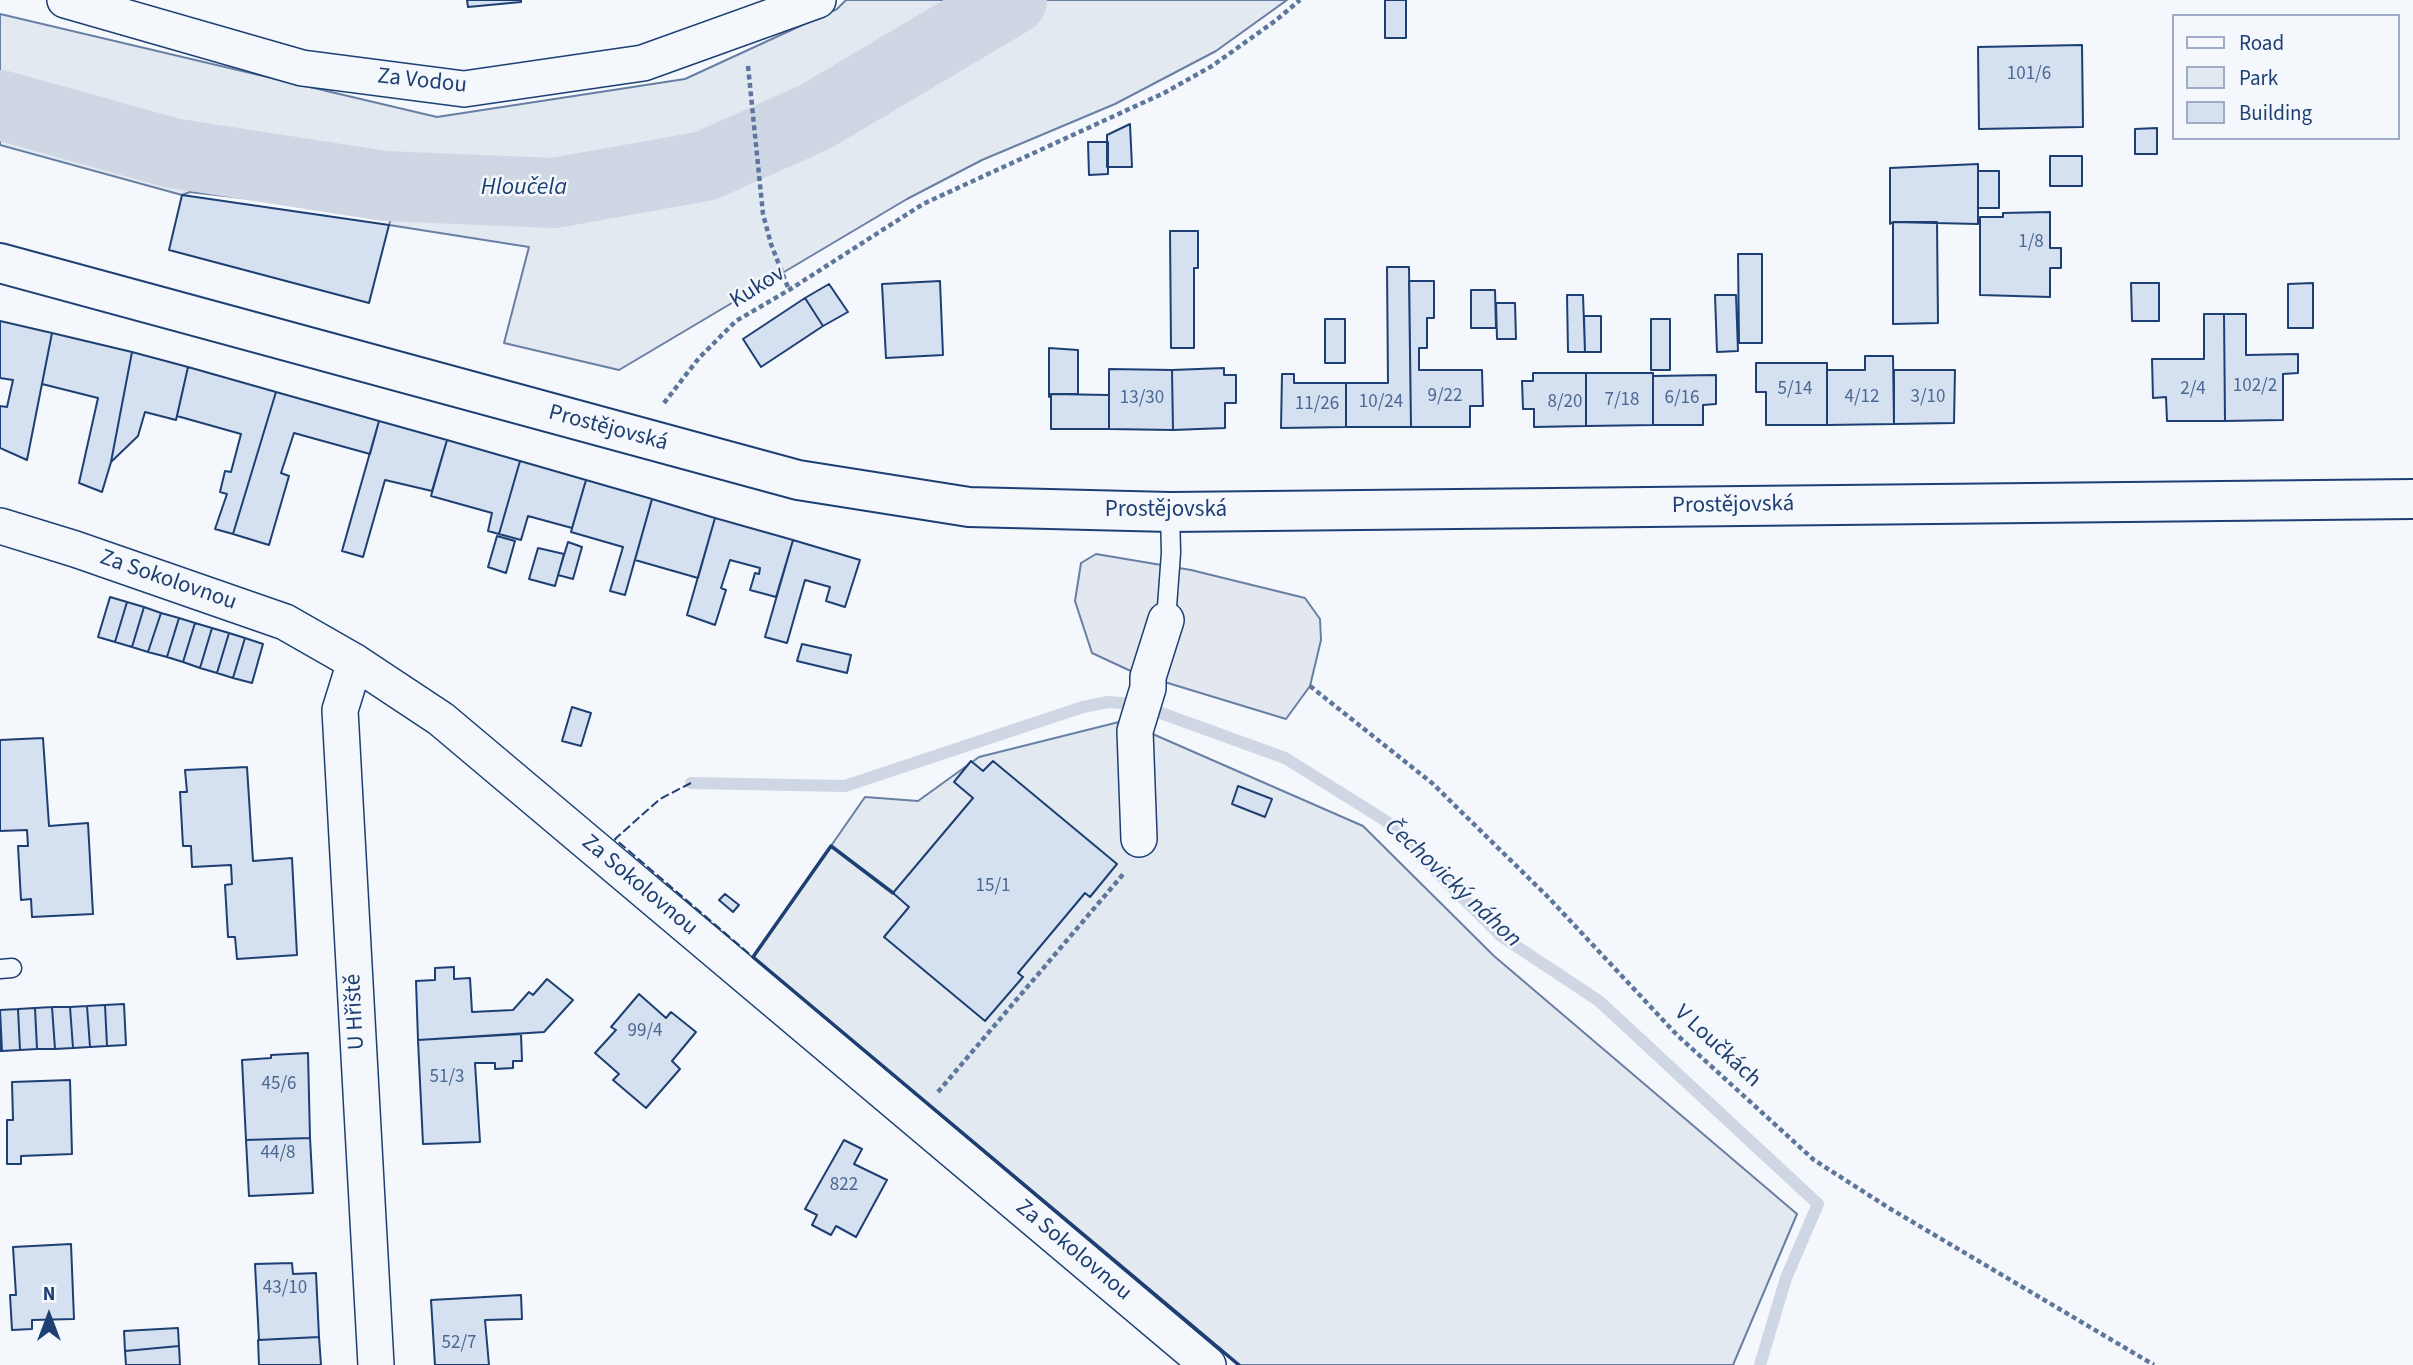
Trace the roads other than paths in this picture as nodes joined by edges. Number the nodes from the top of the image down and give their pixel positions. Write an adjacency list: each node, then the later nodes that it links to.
1 (65, 0): 2 (street, Za Vodou)
2 (818, 0)
3 (0, 263): 5 (main road, Prostějovská)
4 (2413, 499): 5 (main road, Prostějovská)
5 (1170, 512): 7 (lane)
6 (0, 526): 8 (street, Za Sokolovnou)
7 (1166, 620): 9 (street)
8 (355, 662): 10 (street, Za Sokolovnou); 11 (street, U Hřiště)
9 (1139, 839)
10 (1197, 1361)
11 (376, 1365)

